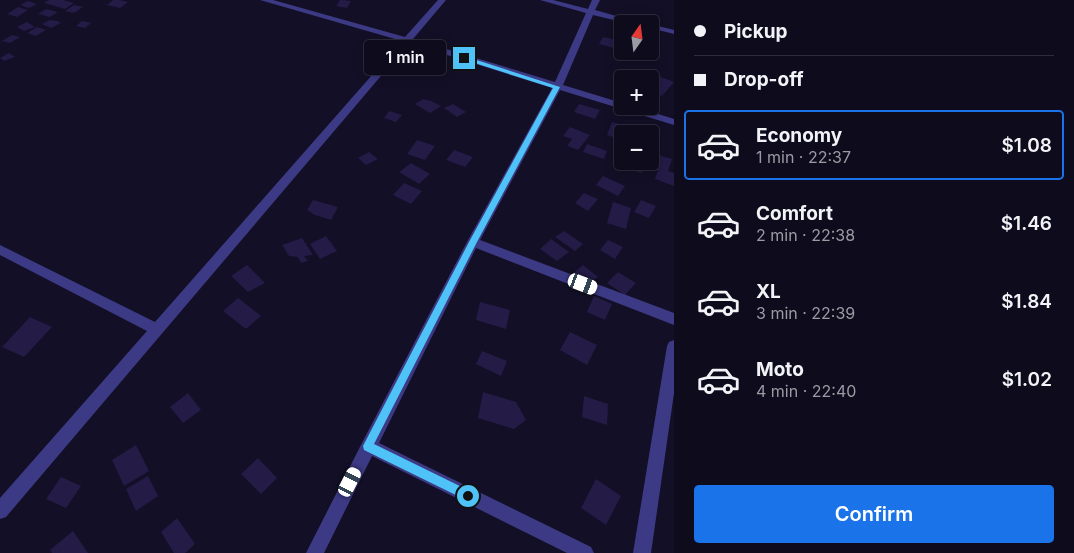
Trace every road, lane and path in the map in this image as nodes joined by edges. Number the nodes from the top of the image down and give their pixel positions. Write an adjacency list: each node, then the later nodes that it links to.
1 (264, 0): 9 (street)
2 (442, 0): 9 (street)
3 (544, 0): 5 (street)
4 (596, 0): 5 (street)
5 (590, 12): 6 (street); 10 (street)
6 (614, 18)
7 (659, 28): 8 (street)
8 (674, 32)
9 (408, 40): 10 (street); 15 (street)
10 (557, 87): 11 (street); 12 (street)
11 (674, 122)
12 (473, 242): 14 (street); 17 (street)
13 (0, 250): 15 (street)
14 (674, 320)
15 (158, 330): 18 (street)
16 (674, 346): 21 (street)
17 (368, 446): 19 (street); 20 (street)
18 (0, 511)
19 (315, 553)
20 (585, 553)
21 (642, 553)

